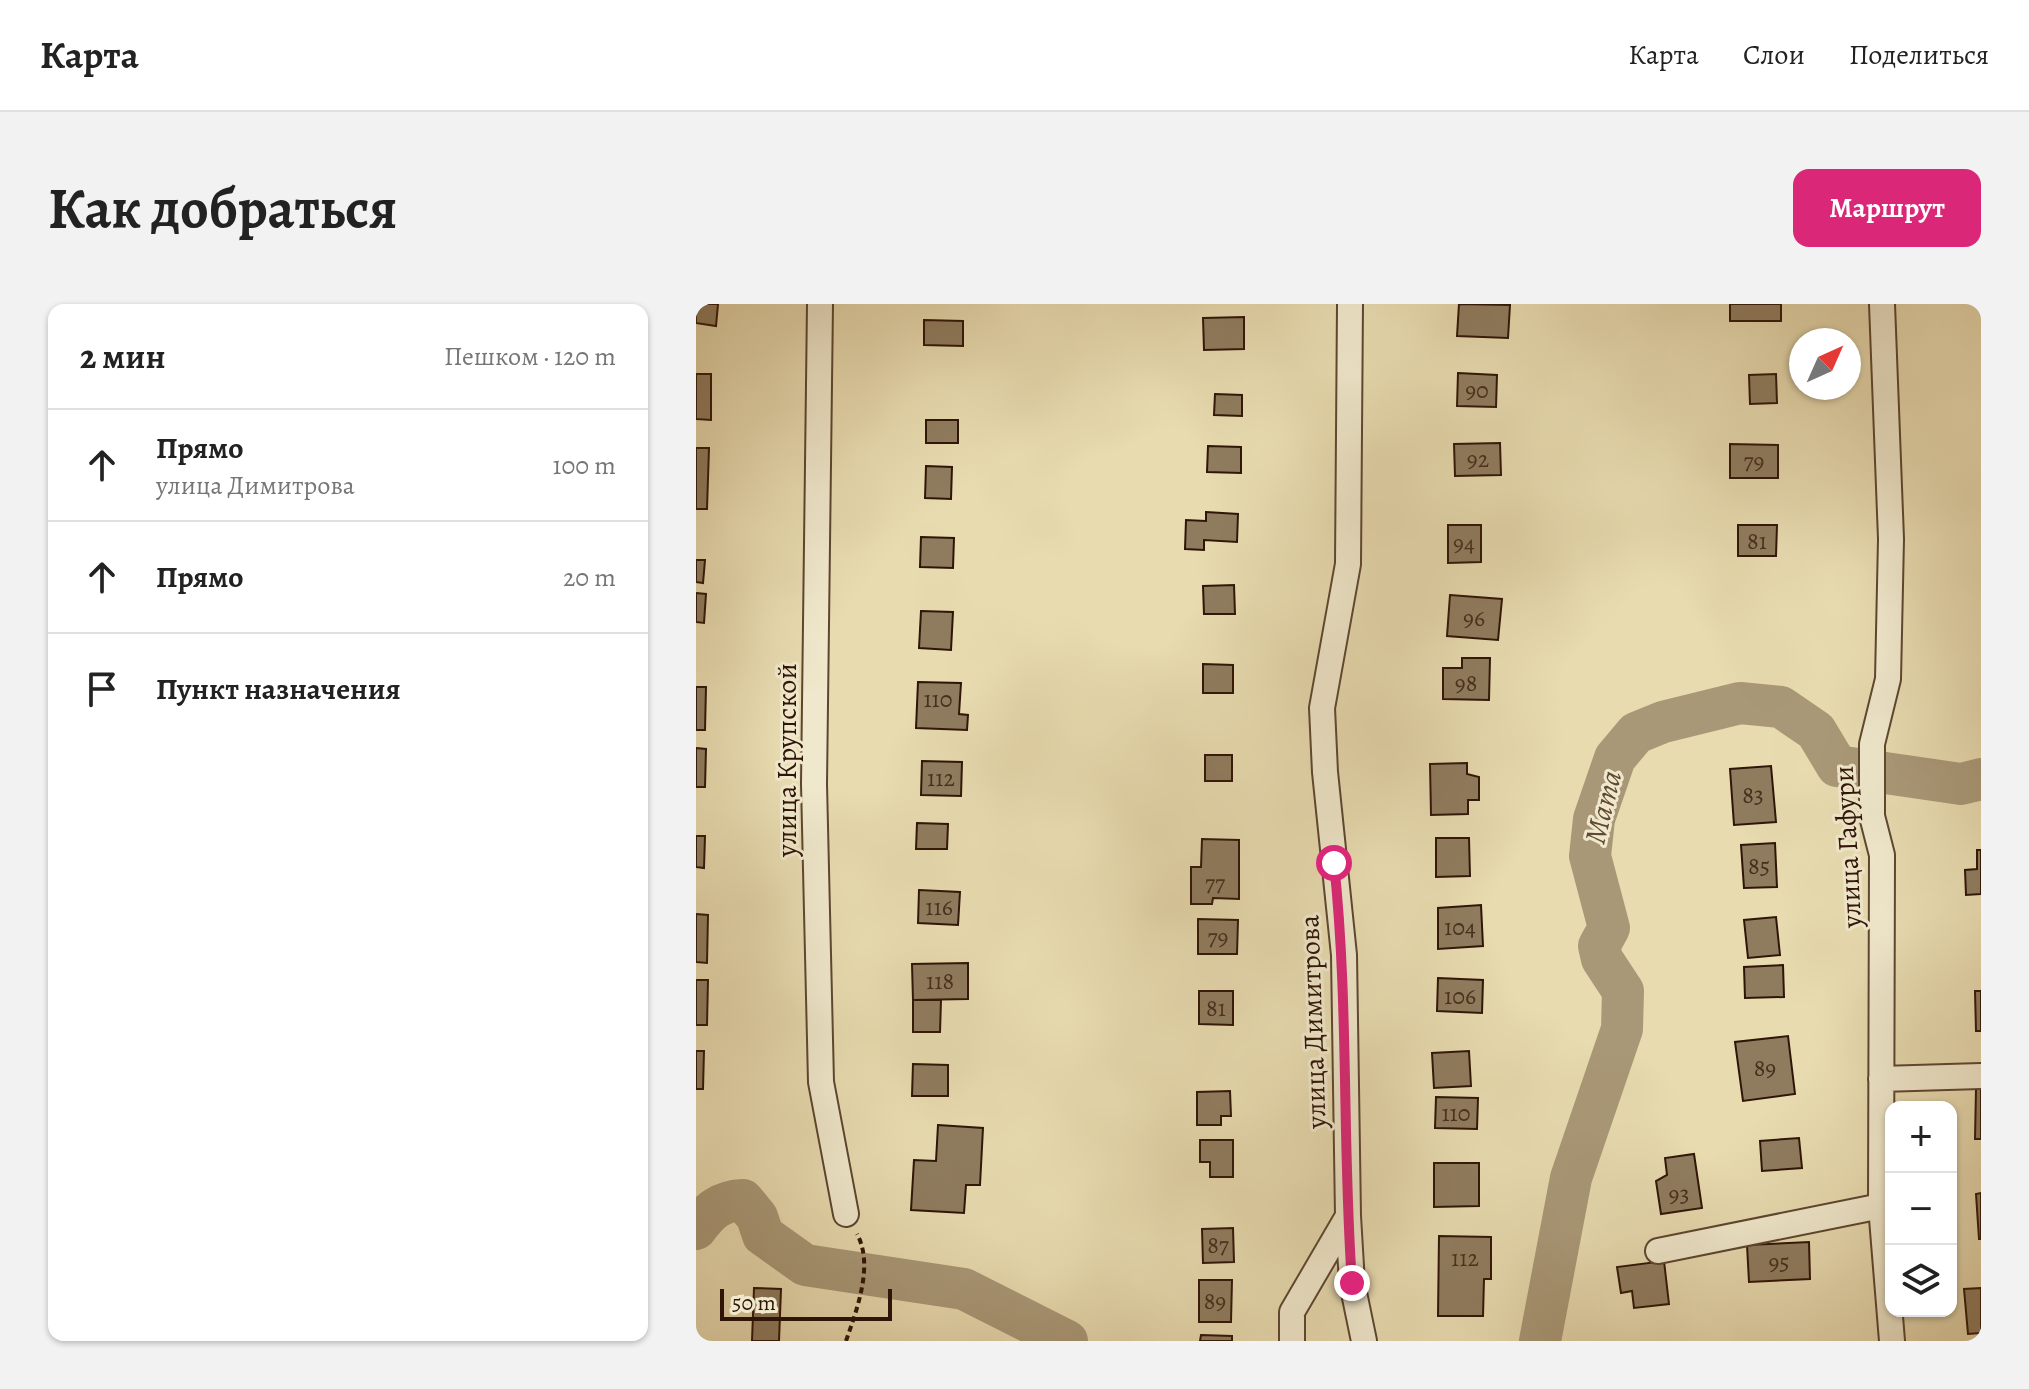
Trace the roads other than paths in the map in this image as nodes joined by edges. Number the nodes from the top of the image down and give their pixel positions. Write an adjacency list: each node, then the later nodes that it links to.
1 (820, 304): 7 (street, улица Крупской)
2 (1350, 304): 8 (street, улица Димитрова)
3 (1882, 304): 5 (street, улица Гафури)
4 (1981, 1076): 5 (street)
5 (1881, 1079): 6 (street, улица Гафури)
6 (1881, 1206): 9 (street); 12 (street, улица Гафури)
7 (846, 1214)
8 (1348, 1216): 10 (street); 11 (street, улица Димитрова)
9 (1658, 1251)
10 (1292, 1341)
11 (1364, 1341)
12 (1892, 1341)

